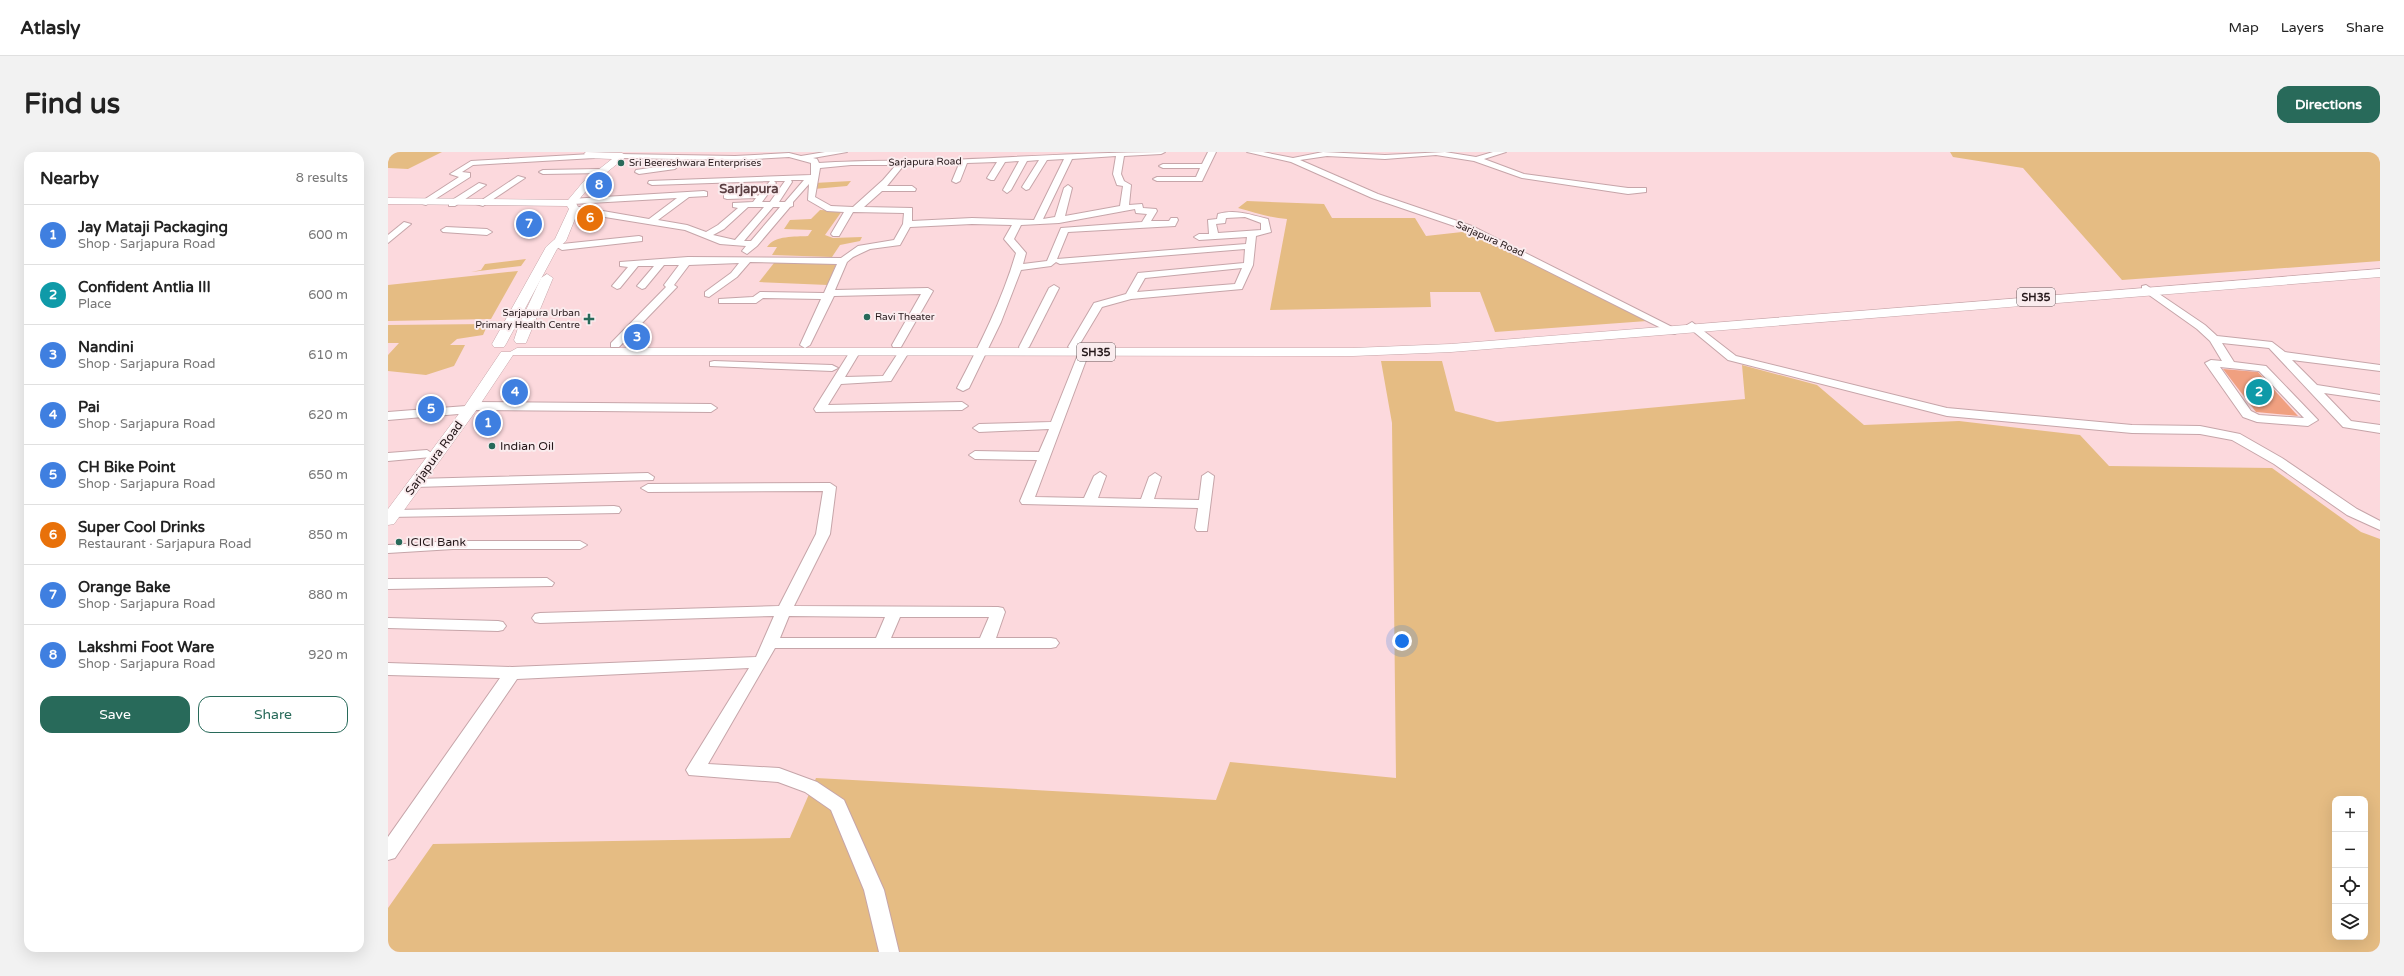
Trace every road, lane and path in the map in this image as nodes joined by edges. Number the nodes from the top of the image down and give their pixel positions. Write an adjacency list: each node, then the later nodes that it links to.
1 (521, 152): 22 (street)
2 (1162, 152): 15 (street, Sarjapura Road)
3 (1212, 152): 30 (street)
4 (1251, 152): 7 (street, Sarjapura Road)
5 (1502, 152): 24 (street)
6 (839, 153): 19 (street); 28 (street)
7 (1264, 153): 25 (street, Sarjapura Road)
8 (591, 154): 9 (main road, Sarjapura Road); 22 (street)
9 (625, 154): 10 (street, Sarjapura Road); 31 (main road, Sarjapura Road)
10 (647, 154): 18 (street, Sarjapura Road)
11 (695, 154): 17 (street, Sarjapura Road); 18 (street, Sarjapura Road)
12 (756, 154): 13 (street, Sarjapura Road); 17 (street, Sarjapura Road)
13 (791, 154): 19 (street, Sarjapura Road)
14 (1073, 154): 15 (street, Sarjapura Road); 20 (street, Sarjapura Road); 70 (street)
15 (1120, 154): 64 (street)
16 (1306, 154): 24 (street); 25 (street)
17 (737, 155)
18 (683, 157): 33 (street)
19 (804, 157): 28 (street, Sarjapura Road)
20 (1045, 157): 21 (street, Sarjapura Road); 44 (street)
21 (1026, 158): 23 (street, Sarjapura Road); 49 (street)
22 (539, 159): 56 (street)
23 (1003, 159): 26 (street, Sarjapura Road); 36 (street)
24 (1476, 159): 50 (street)
25 (1293, 160): 108 (street, Sarjapura Road)
26 (964, 162): 27 (street, Sarjapura Road); 39 (street)
27 (901, 163): 28 (street, Sarjapura Road); 46 (street)
28 (815, 164): 35 (street)
29 (1163, 166): 30 (street)
30 (1206, 166): 38 (street)
31 (601, 171): 32 (street); 60 (main road, Sarjapura Road)
32 (543, 172)
33 (639, 172)
34 (521, 178): 58 (street)
35 (813, 178): 41 (street); 59 (street); 65 (street)
36 (991, 178)
37 (1157, 179): 38 (street)
38 (1189, 180): 45 (street)
39 (956, 181)
40 (788, 182): 63 (street)
41 (652, 183)
42 (772, 183): 54 (street)
43 (482, 185): 57 (street)
44 (1026, 187)
45 (1166, 187)
46 (881, 188): 48 (street); 65 (street)
47 (1068, 188): 66 (street)
48 (912, 189)
49 (1007, 190)
50 (1643, 190)
51 (687, 194): 52 (street); 60 (street); 68 (street)
52 (704, 194)
53 (727, 196): 54 (street)
54 (763, 196): 62 (street)
55 (388, 201): 56 (main road)
56 (423, 203): 57 (main road)
57 (452, 204): 58 (main road)
58 (480, 204): 60 (main road)
59 (790, 204): 63 (street); 85 (street)
60 (573, 205): 68 (street); 84 (main road, Sarjapura Road)
61 (736, 205): 62 (street)
62 (750, 205): 63 (street); 78 (street)
63 (771, 205): 83 (street)
64 (1123, 208): 66 (street); 71 (street)
65 (853, 209): 73 (street); 76 (street)
66 (1059, 220): 70 (street)
67 (1174, 220): 71 (street)
68 (651, 222): 78 (street); 82 (street)
69 (1018, 223): 70 (street); 73 (street); 94 (street)
70 (1036, 223)
71 (1146, 223): 94 (street)
72 (407, 224): 81 (street)
73 (907, 224): 90 (street)
74 (446, 230): 75 (street)
75 (487, 232)
76 (836, 234)
77 (1252, 234): 79 (street); 79 (street); 86 (street)
78 (706, 235): 83 (street)
79 (1214, 236): 80 (street)
80 (1198, 237)
81 (388, 240)
82 (639, 240): 84 (street); 92 (street)
83 (737, 243): 85 (street)
84 (561, 244): 101 (main road, Sarjapura Road); 105 (main road, Sarjapura Road)
85 (754, 244): 88 (street)
86 (1252, 246): 91 (street); 93 (street)
87 (688, 260): 88 (street); 89 (street); 110 (street)
88 (745, 260): 90 (street); 102 (street)
89 (663, 261): 92 (street); 98 (street)
90 (843, 261): 103 (street)
91 (1060, 261)
92 (636, 263): 97 (street)
93 (1248, 265): 104 (street); 104 (street)
94 (1017, 268): 116 (street)
95 (2380, 268): 100 (main road, SH35)
96 (2380, 273): 100 (main road, SH35)
97 (617, 286)
98 (642, 286)
99 (1054, 288): 112 (street)
100 (2149, 290): 107 (main road, SH35); 109 (street)
101 (539, 294): 105 (main road); 113 (main road, Sarjapura Road)
102 (709, 294)
103 (829, 294): 106 (street); 111 (street); 115 (street)
104 (1130, 296): 117 (street)
105 (525, 297): 113 (main road, Sarjapura Road)
106 (723, 301)
107 (1694, 327): 108 (main road, SH35); 150 (street)
108 (1670, 329): 117 (main road, SH35)
109 (2214, 339): 120 (street); 121 (street)
110 (614, 345): 111 (main road, SH35); 113 (main road, SH35)
111 (805, 345): 114 (main road, SH35)
112 (1024, 347): 116 (main road, SH35); 117 (main road, SH35)
113 (511, 349): 118 (main road, SH35); 131 (main road, Sarjapura Road)
114 (826, 349): 115 (main road, SH35); 118 (main road, SH35); 119 (main road, SH35)
115 (900, 349): 116 (main road, SH35); 119 (main road, SH35); 126 (street)
116 (983, 349): 117 (main road, SH35); 127 (street)
117 (1081, 349): 134 (street)
118 (758, 352): 123 (street)
119 (855, 352): 126 (street)
120 (2281, 355): 125 (street); 128 (street)
121 (2229, 363): 121 (street)
122 (714, 364): 123 (street)
123 (746, 365): 124 (street)
124 (832, 368)
125 (2380, 368)
126 (837, 381): 130 (street)
127 (963, 388)
128 (2312, 388): 129 (street); 136 (street)
129 (2380, 398)
130 (962, 406)
131 (467, 408): 132 (street); 133 (street); 140 (main road, Sarjapura Road)
132 (711, 408)
133 (388, 416)
134 (1056, 425): 135 (street); 138 (street)
135 (979, 428)
136 (2380, 429)
137 (975, 456): 138 (street)
138 (1045, 456): 145 (street)
139 (388, 457): 140 (street)
140 (424, 463): 144 (main road, Sarjapura Road); 149 (main road, Sarjapura Road)
141 (1100, 476): 145 (street)
142 (1208, 476): 147 (street)
143 (1155, 477): 146 (street)
144 (415, 483): 149 (main road, Sarjapura Road); 156 (street)
145 (1089, 503): 146 (street)
146 (1146, 504): 147 (street)
147 (1204, 504): 151 (street)
148 (614, 510): 149 (street)
149 (390, 513)
150 (2380, 526)
151 (1202, 528)
152 (580, 545): 153 (street)
153 (388, 550)
154 (546, 583): 155 (street)
155 (388, 584)
156 (784, 611): 157 (street); 158 (street); 164 (street)
157 (895, 612): 161 (street); 162 (street)
158 (540, 618)
159 (388, 623): 160 (street)
160 (498, 626)
161 (881, 643): 162 (street); 164 (street)
162 (986, 643): 163 (street)
163 (1051, 643)
164 (770, 644): 165 (street)
165 (761, 662): 167 (street); 169 (street)
166 (388, 668): 167 (street)
167 (512, 673): 168 (street)
168 (388, 852)
169 (889, 952)

